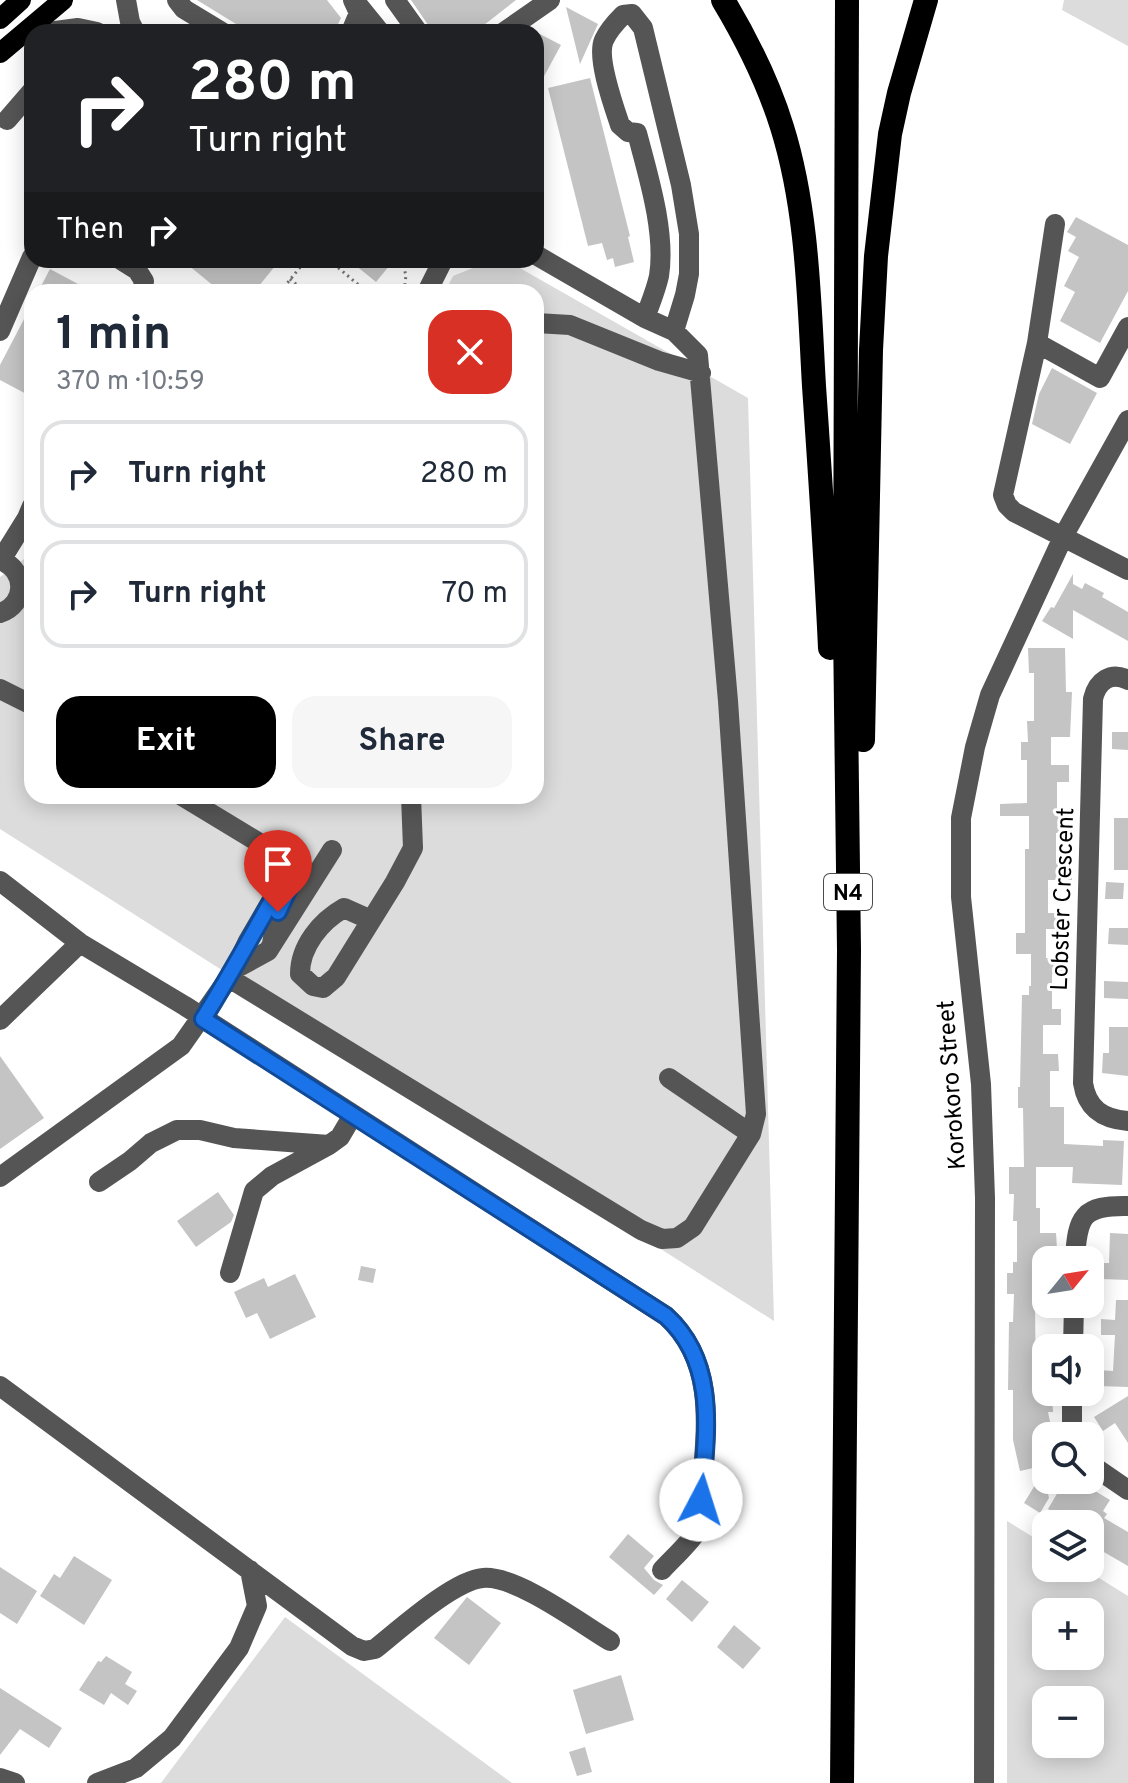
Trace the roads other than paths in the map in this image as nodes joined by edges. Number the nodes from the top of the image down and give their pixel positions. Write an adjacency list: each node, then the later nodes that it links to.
1 (21, 0): 10 (main road)
2 (63, 0): 11 (main road)
3 (126, 0): 12 (street)
4 (177, 0): 13 (street)
5 (395, 0): 14 (street)
6 (550, 0): 15 (street)
7 (723, 0): 49 (highway)
8 (847, 0): 49 (highway, N4)
9 (926, 0): 61 (highway)
10 (0, 19)
11 (38, 24)
12 (131, 24)
13 (209, 24)
14 (412, 24)
15 (516, 24)
16 (24, 38): 17 (main road)
17 (0, 53)
18 (24, 100): 19 (street)
19 (7, 120)
20 (666, 125): 21 (street); 21 (street); 29 (street)
21 (637, 133): 25 (street)
22 (1055, 224): 30 (street)
23 (544, 260): 25 (street)
24 (27, 268): 28 (street)
25 (645, 318): 29 (street)
26 (544, 323): 31 (street)
27 (1128, 327): 30 (street)
28 (0, 331)
29 (674, 331): 31 (street)
30 (1037, 343): 34 (street)
31 (701, 373): 56 (street)
32 (1128, 420): 34 (street, Korokoro Street)
33 (24, 523): 35 (street)
34 (1064, 535): 36 (street); 74 (street, Korokoro Street)
35 (1, 560): 37 (street)
36 (1128, 570)
37 (0, 613)
38 (1128, 680): 55 (street, Lobster Crescent)
39 (0, 689): 40 (street)
40 (24, 701)
41 (195, 804): 44 (street)
42 (411, 804): 46 (street)
43 (332, 850): 48 (street)
44 (287, 865): 48 (street); 50 (street)
45 (0, 881): 47 (street)
46 (371, 920)
47 (80, 943): 51 (street); 52 (street)
48 (272, 944): 50 (street)
49 (849, 950): 61 (highway, N4)
50 (232, 973): 51 (street); 56 (street)
51 (203, 1019): 54 (street); 58 (street)
52 (0, 1020)
53 (669, 1078): 56 (street)
54 (353, 1115): 57 (street); 68 (street)
55 (1128, 1121)
56 (751, 1134)
57 (329, 1145): 59 (street); 63 (street)
58 (0, 1177)
59 (99, 1182)
60 (1128, 1206): 62 (street)
61 (845, 1241): 73 (highway, N4)
62 (1076, 1246)
63 (230, 1273)
64 (0, 1386): 67 (street)
65 (1104, 1474): 66 (street)
66 (1128, 1490)
67 (250, 1570): 69 (street); 72 (street)
68 (662, 1570)
69 (610, 1641)
70 (0, 1778): 71 (street)
71 (15, 1783)
72 (97, 1783)
73 (842, 1783)
74 (984, 1783)

